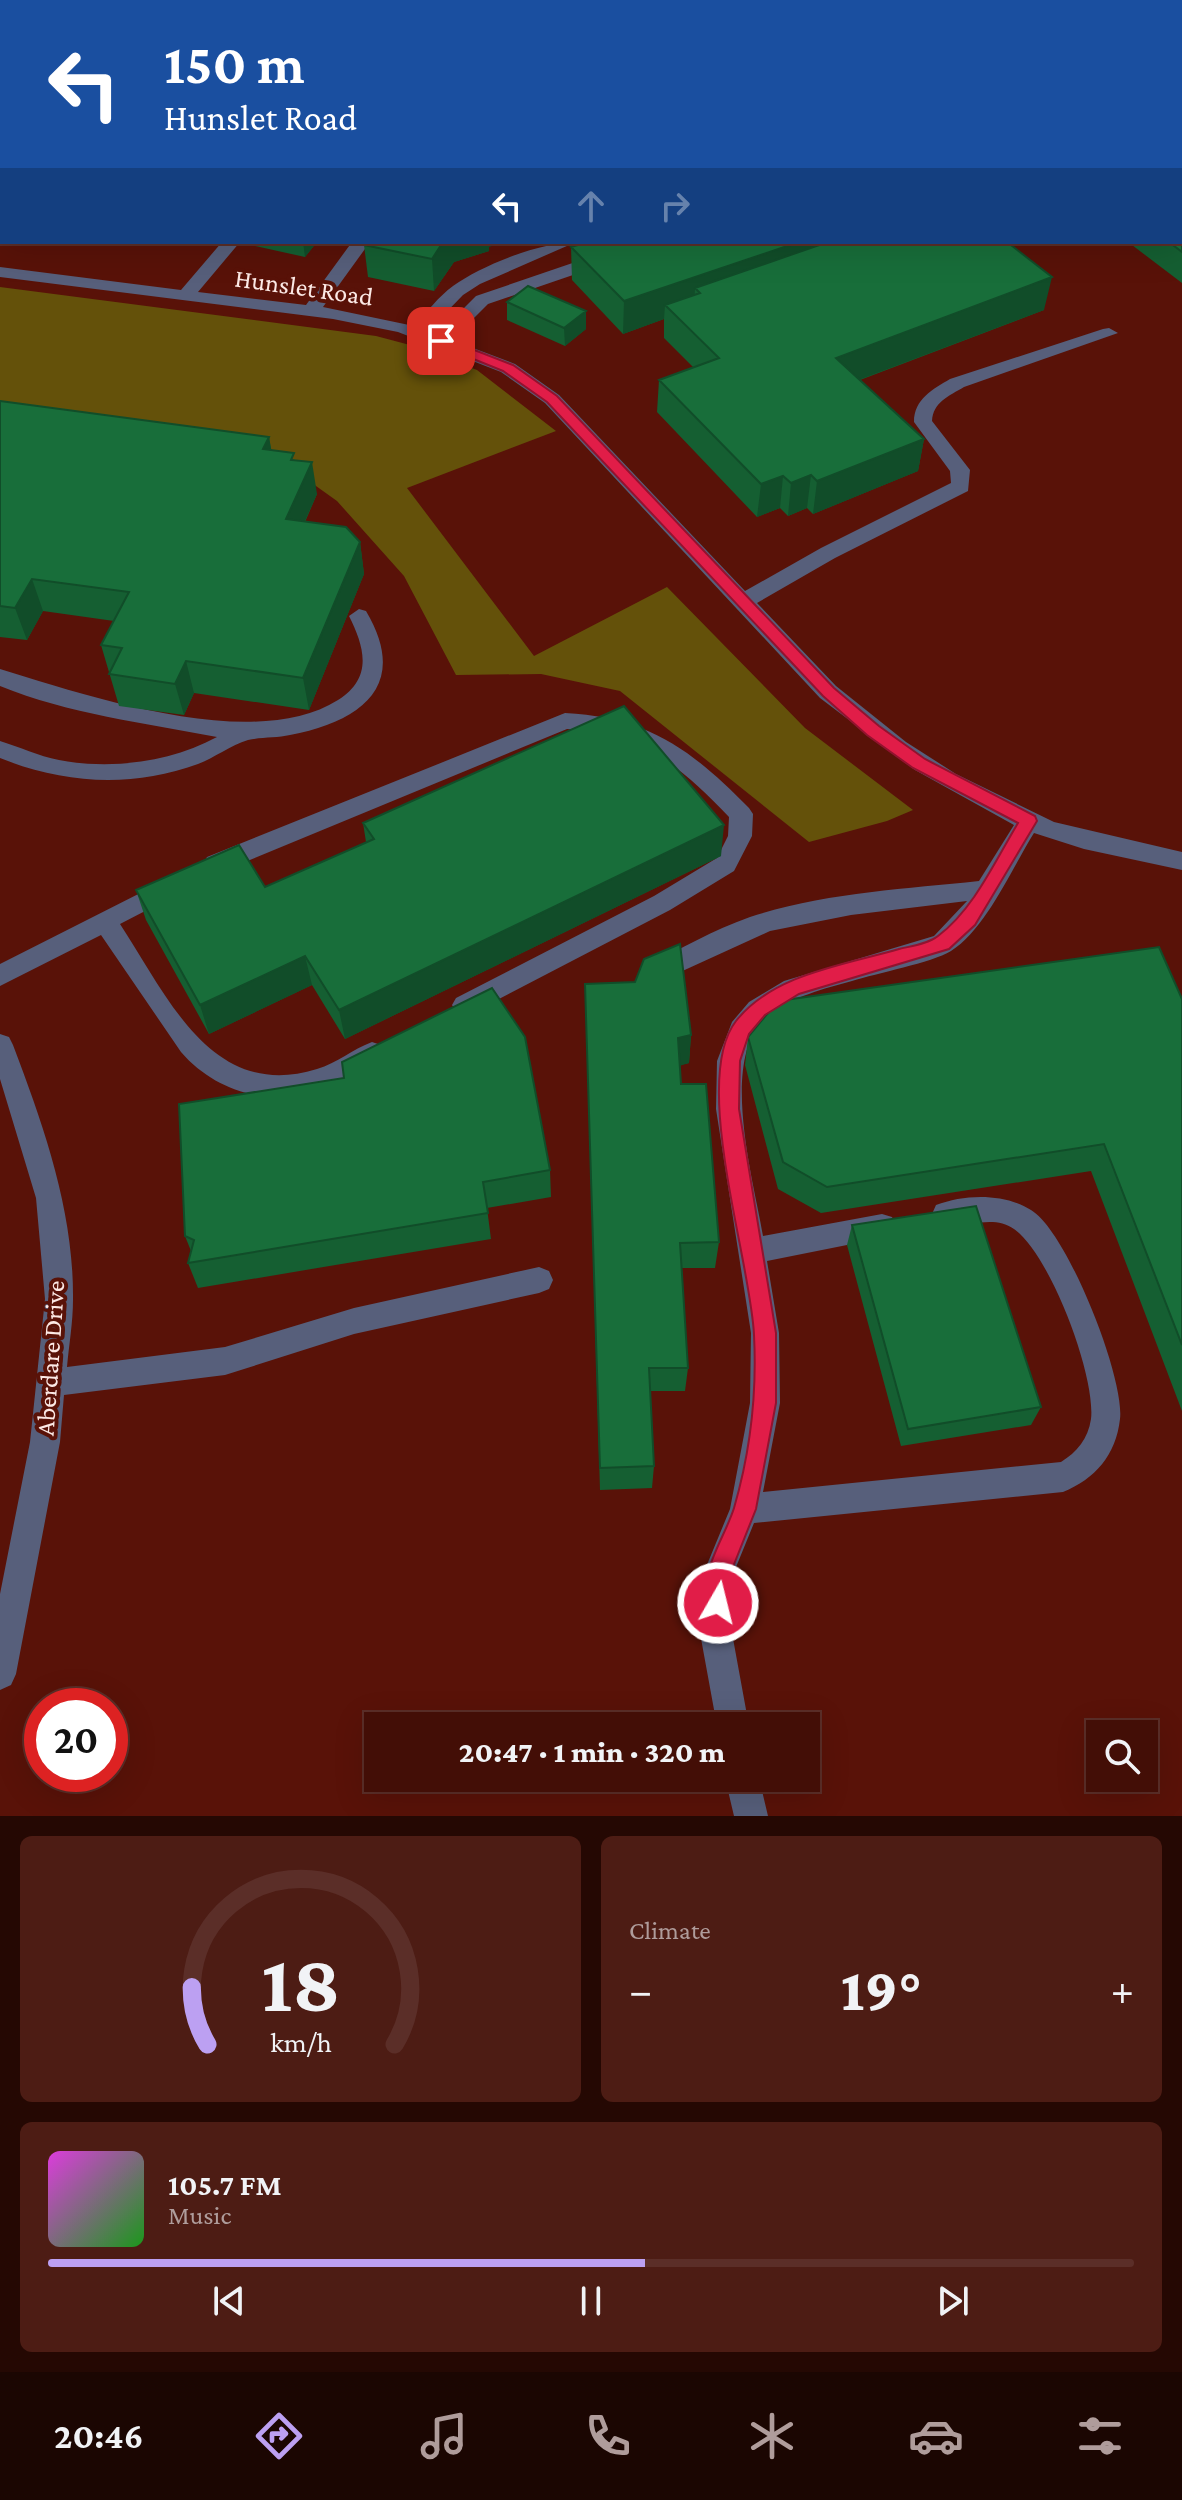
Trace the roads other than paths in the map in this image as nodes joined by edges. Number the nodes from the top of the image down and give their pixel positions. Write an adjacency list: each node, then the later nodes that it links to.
1 (229, 244): 6 (street)
2 (360, 244): 7 (street)
3 (562, 244): 8 (street)
4 (615, 255): 10 (street)
5 (0, 272): 6 (street, Hunslet Road)
6 (184, 297): 7 (street, Hunslet Road)
7 (311, 311): 8 (street, Hunslet Road)
8 (417, 333): 10 (street, Hunslet Road)
9 (1109, 333): 11 (street)
10 (441, 341): 11 (street, Hunslet Road)
11 (743, 602): 16 (street, Hunslet Road)
12 (359, 616): 14 (street)
13 (0, 677): 14 (street)
14 (246, 731): 15 (street)
15 (0, 749)
16 (1029, 821): 17 (street, Hunslet Road); 18 (street)
17 (1182, 861)
18 (988, 889): 21 (street); 25 (street)
19 (105, 921): 20 (street); 22 (street); 23 (street)
20 (0, 976)
21 (626, 989)
22 (450, 1013)
23 (394, 1042)
24 (0, 1045): 27 (street, Aberdare Drive)
25 (752, 1251): 28 (street); 28 (street)
26 (539, 1280): 27 (street)
27 (51, 1383): 29 (street, Aberdare Drive)
28 (745, 1509): 30 (street)
29 (0, 1674)
30 (730, 1712)
31 (745, 1792): 32 (street)
32 (751, 1816)

